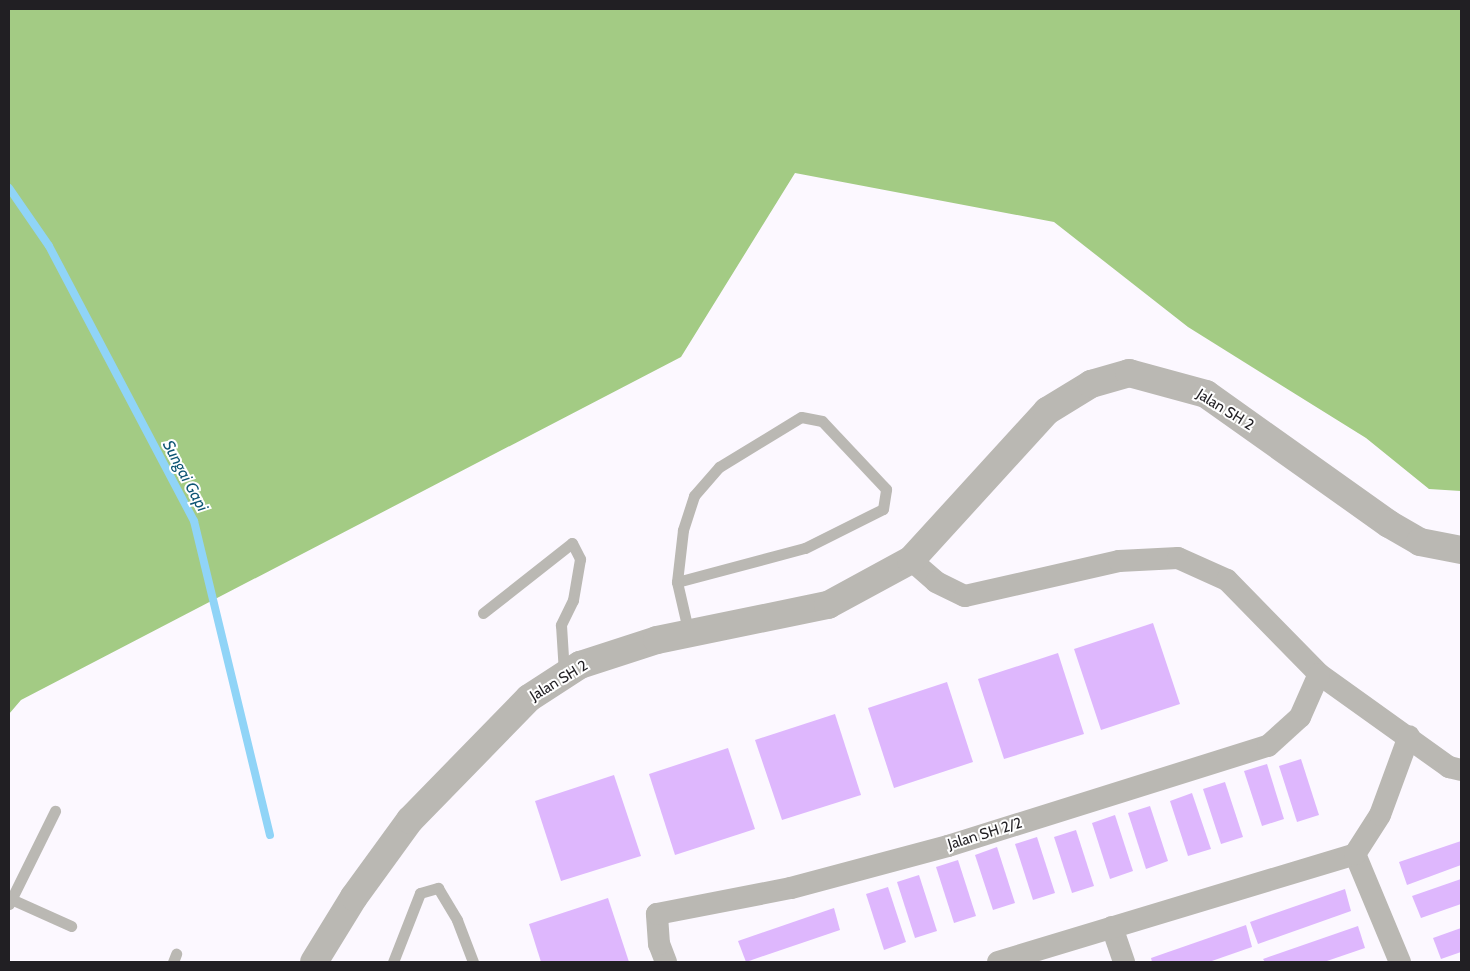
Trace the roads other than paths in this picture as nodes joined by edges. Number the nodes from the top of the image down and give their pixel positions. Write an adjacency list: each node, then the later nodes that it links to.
1 (1461, 550): 2 (street, Jalan SH 2)
2 (911, 560): 5 (street, Jalan SH 2); 6 (street)
3 (677, 582): 3 (lane); 5 (lane)
4 (483, 613): 7 (lane)
5 (689, 634): 7 (street, Jalan SH 2)
6 (1319, 674): 8 (street); 18 (street, Jalan SH 2/2)
7 (564, 675): 15 (street, Jalan SH 2)
8 (1409, 736): 9 (street); 11 (street)
9 (1461, 770)
10 (55, 811): 12 (lane)
11 (1355, 854): 14 (street); 21 (street)
12 (10, 901): 13 (lane)
13 (71, 926)
14 (1112, 926): 19 (street); 20 (street)
15 (314, 962)
16 (393, 962): 17 (lane)
17 (473, 962)
18 (666, 962)
19 (998, 962)
20 (1124, 962)
21 (1400, 962)

